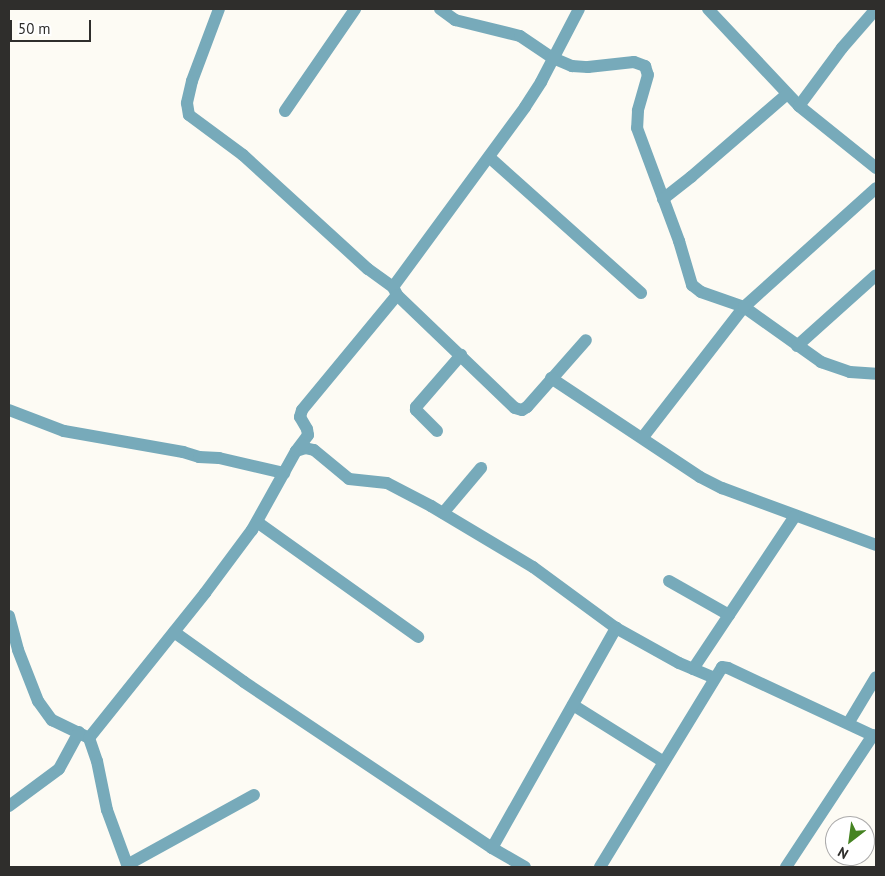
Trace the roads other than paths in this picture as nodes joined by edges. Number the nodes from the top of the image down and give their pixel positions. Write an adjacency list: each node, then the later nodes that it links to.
1 (230, 9): 7 (street)
2 (355, 9): 11 (street)
3 (440, 9): 8 (street)
4 (579, 9): 8 (street)
5 (708, 9): 9 (street)
6 (876, 9): 10 (street)
7 (217, 15): 17 (street)
8 (553, 58): 12 (street); 15 (street)
9 (787, 94): 10 (street); 15 (street)
10 (799, 106): 13 (street)
11 (285, 111)
12 (488, 156): 17 (street); 18 (street)
13 (876, 168)
14 (876, 188): 19 (street)
15 (663, 199): 19 (street)
16 (876, 275): 21 (street)
17 (395, 291): 22 (street); 28 (street)
18 (641, 293)
19 (744, 307): 21 (street); 27 (street)
20 (586, 340): 24 (street)
21 (797, 346): 23 (street)
22 (461, 355): 24 (street); 26 (street)
23 (876, 374)
24 (551, 378): 27 (street)
25 (9, 410): 30 (street)
26 (437, 431)
27 (642, 437): 32 (street)
28 (296, 451): 30 (street); 31 (street)
29 (481, 468): 31 (street)
30 (284, 473): 33 (street)
31 (443, 513): 38 (street)
32 (795, 516): 34 (street); 36 (street)
33 (257, 522): 39 (street); 40 (street)
34 (876, 545)
35 (669, 581): 36 (street)
36 (729, 615): 41 (street)
37 (9, 616): 46 (street)
38 (616, 628): 41 (street); 44 (street)
39 (174, 632): 46 (street); 51 (street)
40 (418, 637)
41 (693, 669): 43 (street)
42 (876, 677): 45 (street)
43 (714, 678): 45 (street); 48 (street)
44 (573, 705): 48 (street); 51 (street)
45 (849, 722): 47 (street)
46 (84, 735): 50 (street); 52 (street)
47 (875, 736): 55 (street)
48 (664, 762): 54 (street)
49 (254, 795): 52 (street)
50 (9, 806)
51 (492, 848): 53 (street)
52 (127, 866)
53 (525, 867)
54 (600, 867)
55 (786, 867)

